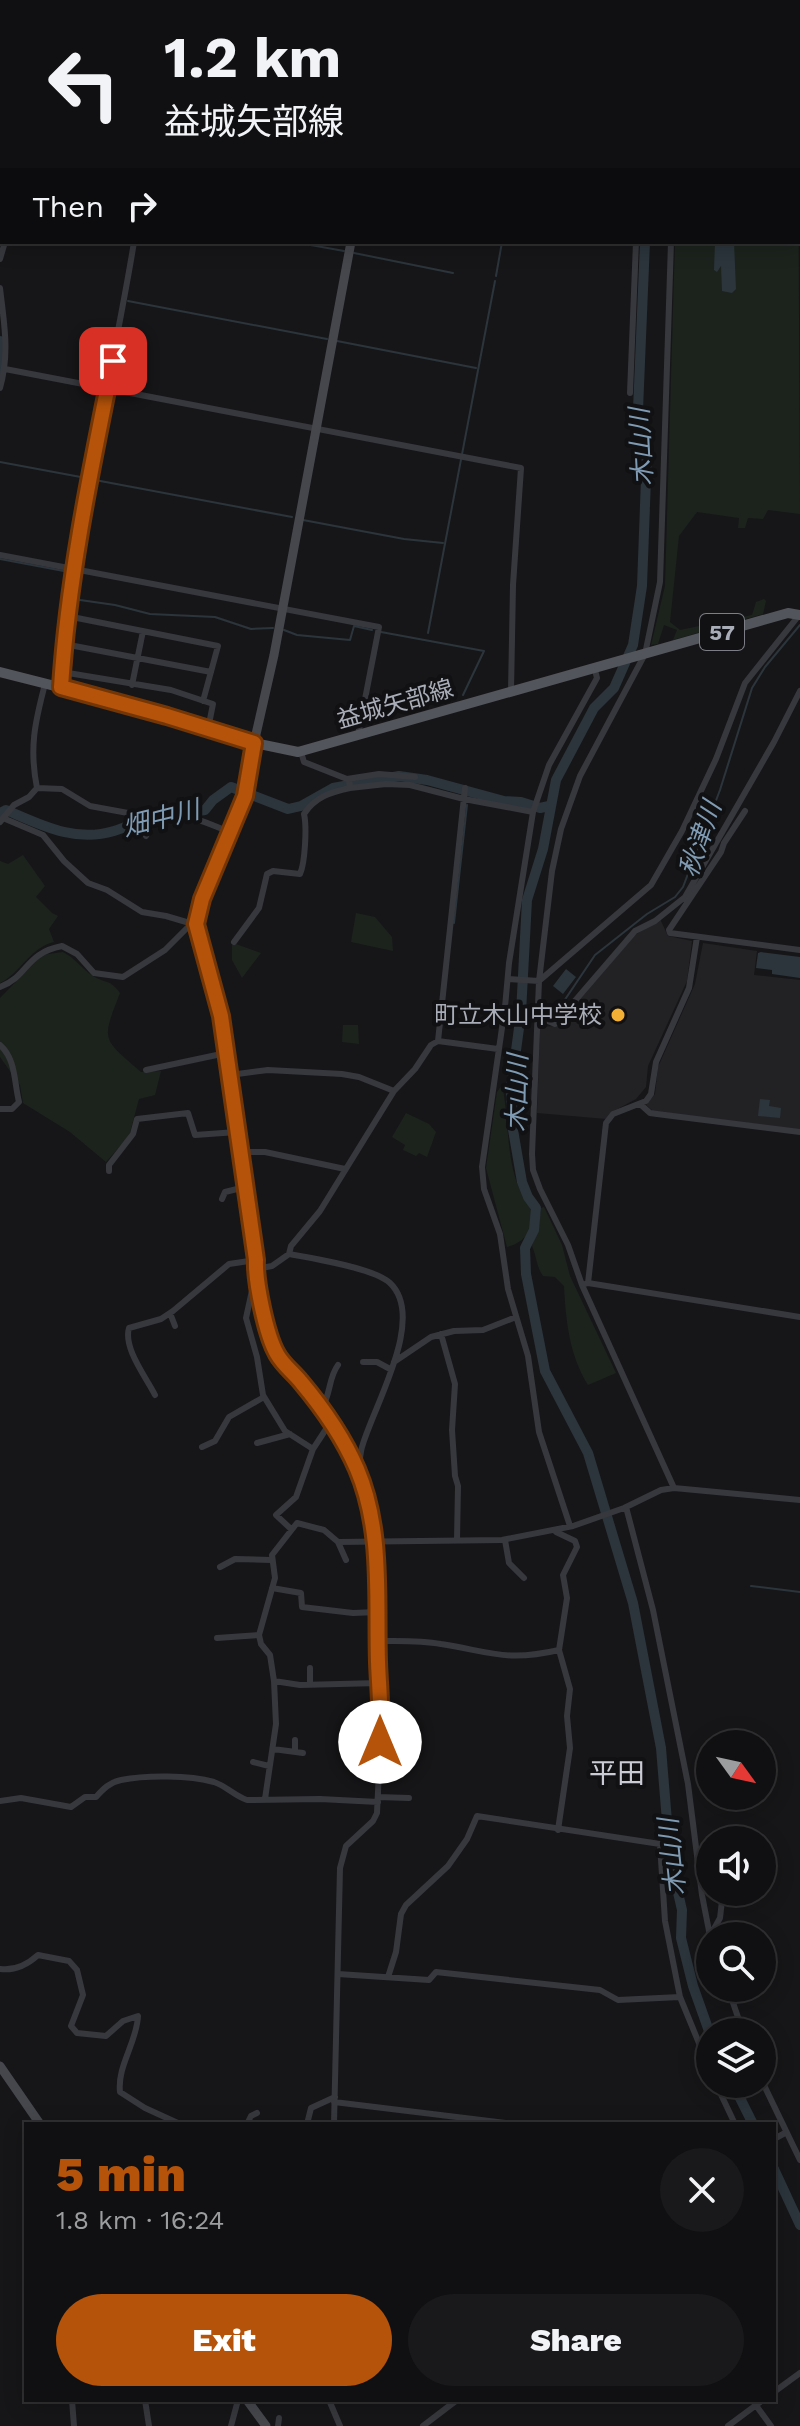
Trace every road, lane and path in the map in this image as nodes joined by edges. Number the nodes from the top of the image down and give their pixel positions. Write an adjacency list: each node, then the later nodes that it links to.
1 (134, 244): 8 (street)
2 (351, 244): 10 (street)
3 (636, 244): 9 (street)
4 (671, 244): 18 (street)
5 (0, 288): 6 (street)
6 (5, 369): 7 (street); 8 (street)
7 (0, 388)
8 (107, 390): 10 (street); 12 (street)
9 (630, 393)
10 (316, 430): 13 (street); 27 (street)
11 (0, 555): 12 (street)
12 (74, 570): 13 (street); 15 (street)
13 (282, 610): 31 (street); 32 (street)
14 (800, 615): 18 (main road, 益城矢部線 / 57); 49 (street)
15 (67, 616): 16 (street); 17 (street)
16 (143, 631): 19 (street); 23 (street)
17 (64, 644): 19 (street); 22 (street)
18 (645, 654): 20 (main road, 益城矢部線 / 57); 49 (street)
19 (137, 658): 23 (street); 25 (street)
20 (601, 668): 27 (main road, 益城矢部線 / 57); 38 (street)
21 (0, 672): 24 (main road, 益城矢部線 / 57)
22 (62, 672): 25 (street); 26 (street)
23 (211, 672): 29 (street)
24 (45, 684): 26 (main road, 益城矢部線 / 57); 36 (street)
25 (132, 685): 29 (street)
26 (61, 687): 30 (main road, 益城矢部線 / 57)
27 (511, 691): 31 (main road, 益城矢部線 / 57)
28 (800, 691): 51 (street)
29 (203, 701): 30 (street)
30 (208, 729): 32 (main road, 益城矢部線 / 57)
31 (358, 735): 33 (main road, 益城矢部線 / 57)
32 (254, 743): 33 (main road, 益城矢部線 / 57); 42 (street)
33 (301, 752): 35 (street)
34 (415, 777): 35 (street)
35 (350, 783): 37 (street); 46 (street)
36 (37, 788): 40 (street); 41 (street)
37 (465, 794): 38 (street); 52 (street)
38 (535, 808): 48 (street)
39 (745, 811): 45 (street)
40 (2, 819): 44 (street)
41 (154, 819): 42 (street); 43 (street)
42 (230, 832): 44 (street)
43 (146, 836)
44 (196, 924): 50 (street); 55 (street)
45 (697, 937): 47 (street); 59 (street)
46 (234, 942)
47 (800, 950)
48 (508, 979): 49 (street); 54 (street)
49 (538, 982): 51 (street)
50 (0, 987)
51 (539, 999): 71 (street)
52 (438, 1041): 54 (street); 58 (street)
53 (0, 1045): 60 (street)
54 (498, 1049): 73 (street)
55 (226, 1053): 56 (street); 57 (street)
56 (146, 1070)
57 (230, 1075): 58 (street); 61 (street)
58 (394, 1091): 64 (street)
59 (640, 1104): 62 (street); 71 (street)
60 (0, 1109)
61 (237, 1132): 63 (street); 65 (street)
62 (800, 1132)
63 (240, 1152): 64 (street); 66 (street)
64 (345, 1169): 68 (street)
65 (109, 1171)
66 (245, 1187): 67 (street); 69 (street)
67 (222, 1199)
68 (289, 1254): 70 (street); 79 (street)
69 (256, 1260): 70 (street); 72 (street)
70 (255, 1273): 81 (street); 82 (street)
71 (585, 1284): 74 (street); 89 (street)
72 (170, 1313): 75 (street); 80 (street)
73 (516, 1317): 76 (street); 92 (street)
74 (800, 1317)
75 (175, 1326)
76 (441, 1334): 79 (street); 96 (street)
77 (363, 1362): 79 (street)
78 (338, 1365): 82 (street)
79 (392, 1365): 88 (street)
80 (155, 1395)
81 (264, 1397): 84 (street); 86 (street)
82 (321, 1409): 83 (street)
83 (330, 1423): 87 (street); 88 (street)
84 (290, 1434): 85 (street); 87 (street)
85 (257, 1443)
86 (202, 1447)
87 (313, 1449): 93 (street)
88 (358, 1472): 95 (street)
89 (674, 1488): 90 (street); 91 (street)
90 (800, 1500)
91 (625, 1508): 92 (street); 122 (street)
92 (571, 1526): 94 (street)
93 (291, 1529): 98 (street); 99 (street)
94 (552, 1532): 97 (street); 108 (street)
95 (374, 1539): 96 (street); 98 (street); 104 (street)
96 (457, 1540): 97 (street)
97 (505, 1540): 102 (street)
98 (338, 1542): 100 (street)
99 (271, 1560): 101 (street); 103 (street)
100 (346, 1560)
101 (220, 1567)
102 (524, 1578)
103 (272, 1588): 104 (street); 105 (street)
104 (377, 1612): 107 (street)
105 (259, 1635): 106 (street); 110 (street)
106 (217, 1638)
107 (378, 1641): 108 (street); 111 (street)
108 (559, 1650): 121 (street)
109 (310, 1668): 112 (street)
110 (274, 1681): 112 (street); 114 (street)
111 (379, 1683): 112 (street); 119 (street)
112 (310, 1684)
113 (295, 1740): 114 (street)
114 (273, 1749): 116 (street)
115 (253, 1762): 116 (street)
116 (269, 1766): 118 (street)
117 (409, 1798): 119 (street)
118 (265, 1799): 119 (street); 120 (street)
119 (378, 1800): 124 (street)
120 (0, 1801)
121 (558, 1830): 125 (street); 126 (street)
122 (707, 1922)
123 (0, 1969): 135 (street)
124 (338, 1974): 125 (street); 131 (street)
125 (388, 1977): 126 (street)
126 (680, 1997): 127 (street)
127 (696, 2036)
128 (0, 2066): 134 (street)
129 (770, 2098): 141 (street)
130 (723, 2099): 132 (street); 140 (street)
131 (334, 2100): 137 (street); 138 (street); 139 (street)
132 (714, 2104)
133 (257, 2113): 136 (street)
134 (39, 2122)
135 (176, 2122)
136 (249, 2122)
137 (308, 2122)
138 (334, 2122)
139 (499, 2122)
140 (734, 2122)
141 (785, 2133): 142 (street); 143 (street)
142 (776, 2138)
143 (800, 2160)
144 (800, 2373): 145 (street)
145 (776, 2391)
146 (72, 2402): 153 (street)
147 (145, 2402): 154 (street)
148 (237, 2402): 155 (street)
149 (330, 2402): 157 (street)
150 (454, 2402): 158 (street)
151 (251, 2403): 156 (street)
152 (754, 2403): 159 (street); 160 (street)
153 (74, 2426)
154 (149, 2426)
155 (231, 2426)
156 (266, 2426)
157 (340, 2426)
158 (423, 2426)
159 (728, 2426)
160 (771, 2426)

